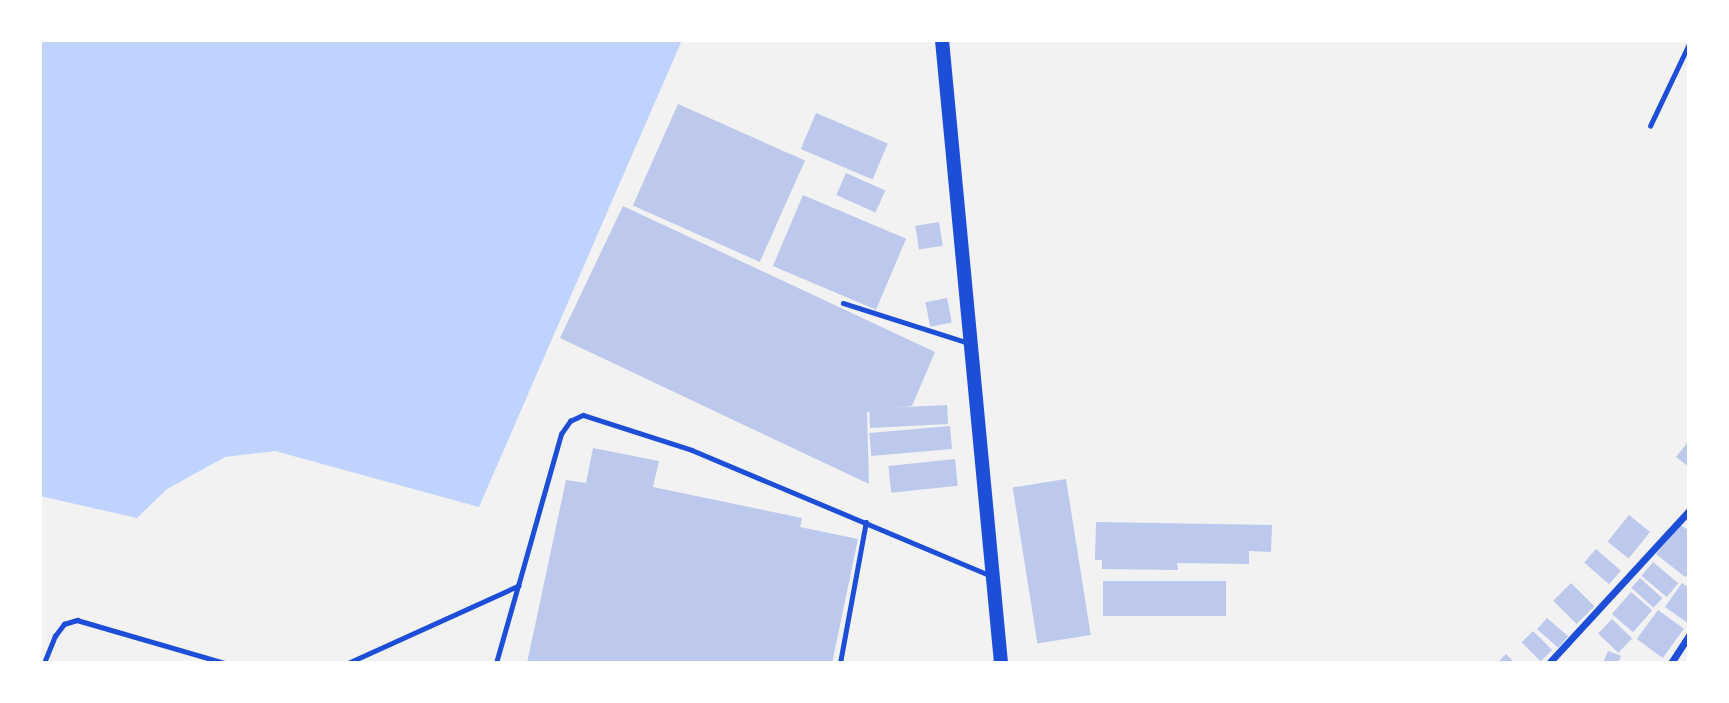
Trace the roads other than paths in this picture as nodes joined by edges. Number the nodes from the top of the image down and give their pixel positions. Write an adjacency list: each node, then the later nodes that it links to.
1 (942, 40): 5 (main road)
2 (1689, 44): 3 (lane)
3 (1650, 126)
4 (843, 303): 5 (lane)
5 (971, 344): 8 (main road)
6 (1689, 511): 17 (street)
7 (866, 523): 8 (lane); 9 (lane); 15 (lane)
8 (993, 577): 16 (main road)
9 (518, 586): 13 (lane); 14 (lane)
10 (1689, 635): 18 (street)
11 (44, 663): 12 (lane)
12 (225, 663)
13 (348, 663)
14 (496, 663)
15 (840, 663)
16 (1001, 663)
17 (1549, 663)
18 (1671, 663)

